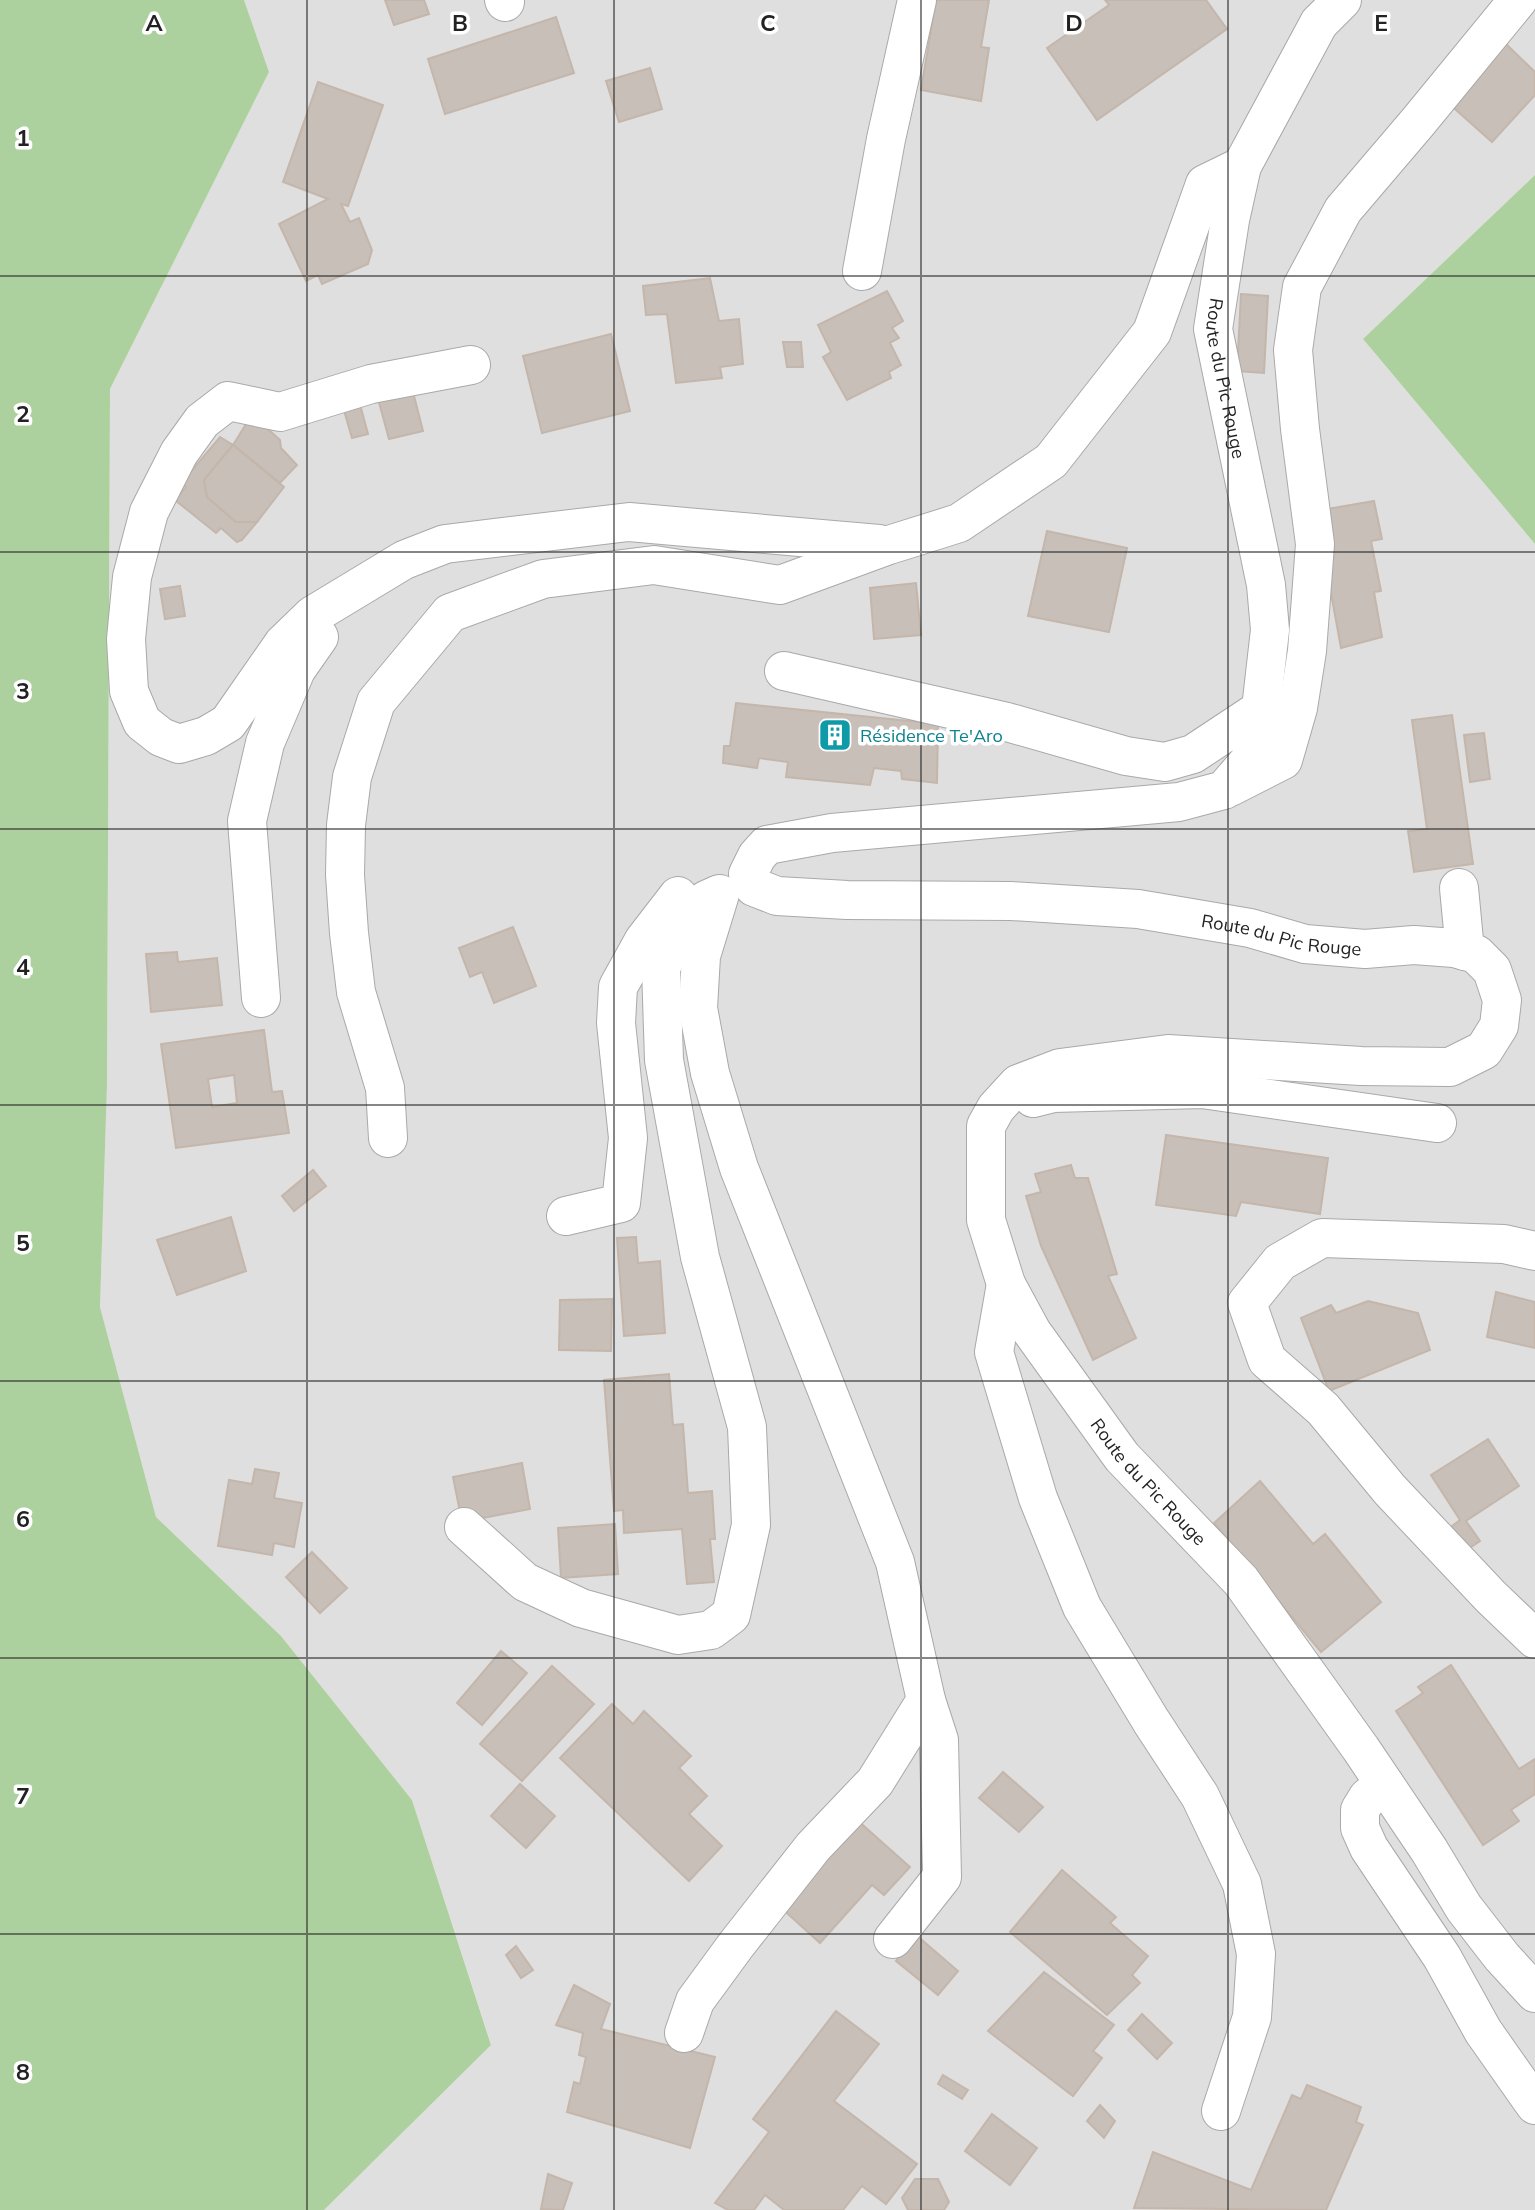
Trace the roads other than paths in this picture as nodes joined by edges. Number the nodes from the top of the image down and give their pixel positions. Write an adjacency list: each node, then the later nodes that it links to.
1 (917, 0): 5 (street)
2 (1342, 0): 4 (street, Route du Pic Rouge)
3 (1518, 0): 11 (street)
4 (1242, 166): 7 (street); 10 (street, Route du Pic Rouge)
5 (862, 271)
6 (471, 365): 8 (street)
7 (888, 545): 8 (street); 18 (street)
8 (357, 589): 15 (street)
9 (784, 671): 10 (street)
10 (1261, 709): 11 (street, Route du Pic Rouge)
11 (1224, 790): 12 (street)
12 (741, 876): 14 (street, Route du Pic Rouge); 19 (street); 22 (street); 24 (street)
13 (1459, 888): 14 (street)
14 (1465, 951): 16 (street, Route du Pic Rouge)
15 (261, 998)
16 (996, 1108): 17 (street); 21 (street, Route du Pic Rouge)
17 (1437, 1122)
18 (388, 1138)
19 (566, 1216)
20 (1535, 1251): 23 (street)
21 (1006, 1284): 25 (street, Route du Pic Rouge); 30 (street)
22 (464, 1527)
23 (1535, 1638)
24 (926, 1700): 26 (street); 28 (street)
25 (1385, 1785): 27 (street, Route du Pic Rouge); 29 (street)
26 (892, 1939)
27 (1535, 1993)
28 (684, 2033)
29 (1535, 2105)
30 (1221, 2111)

